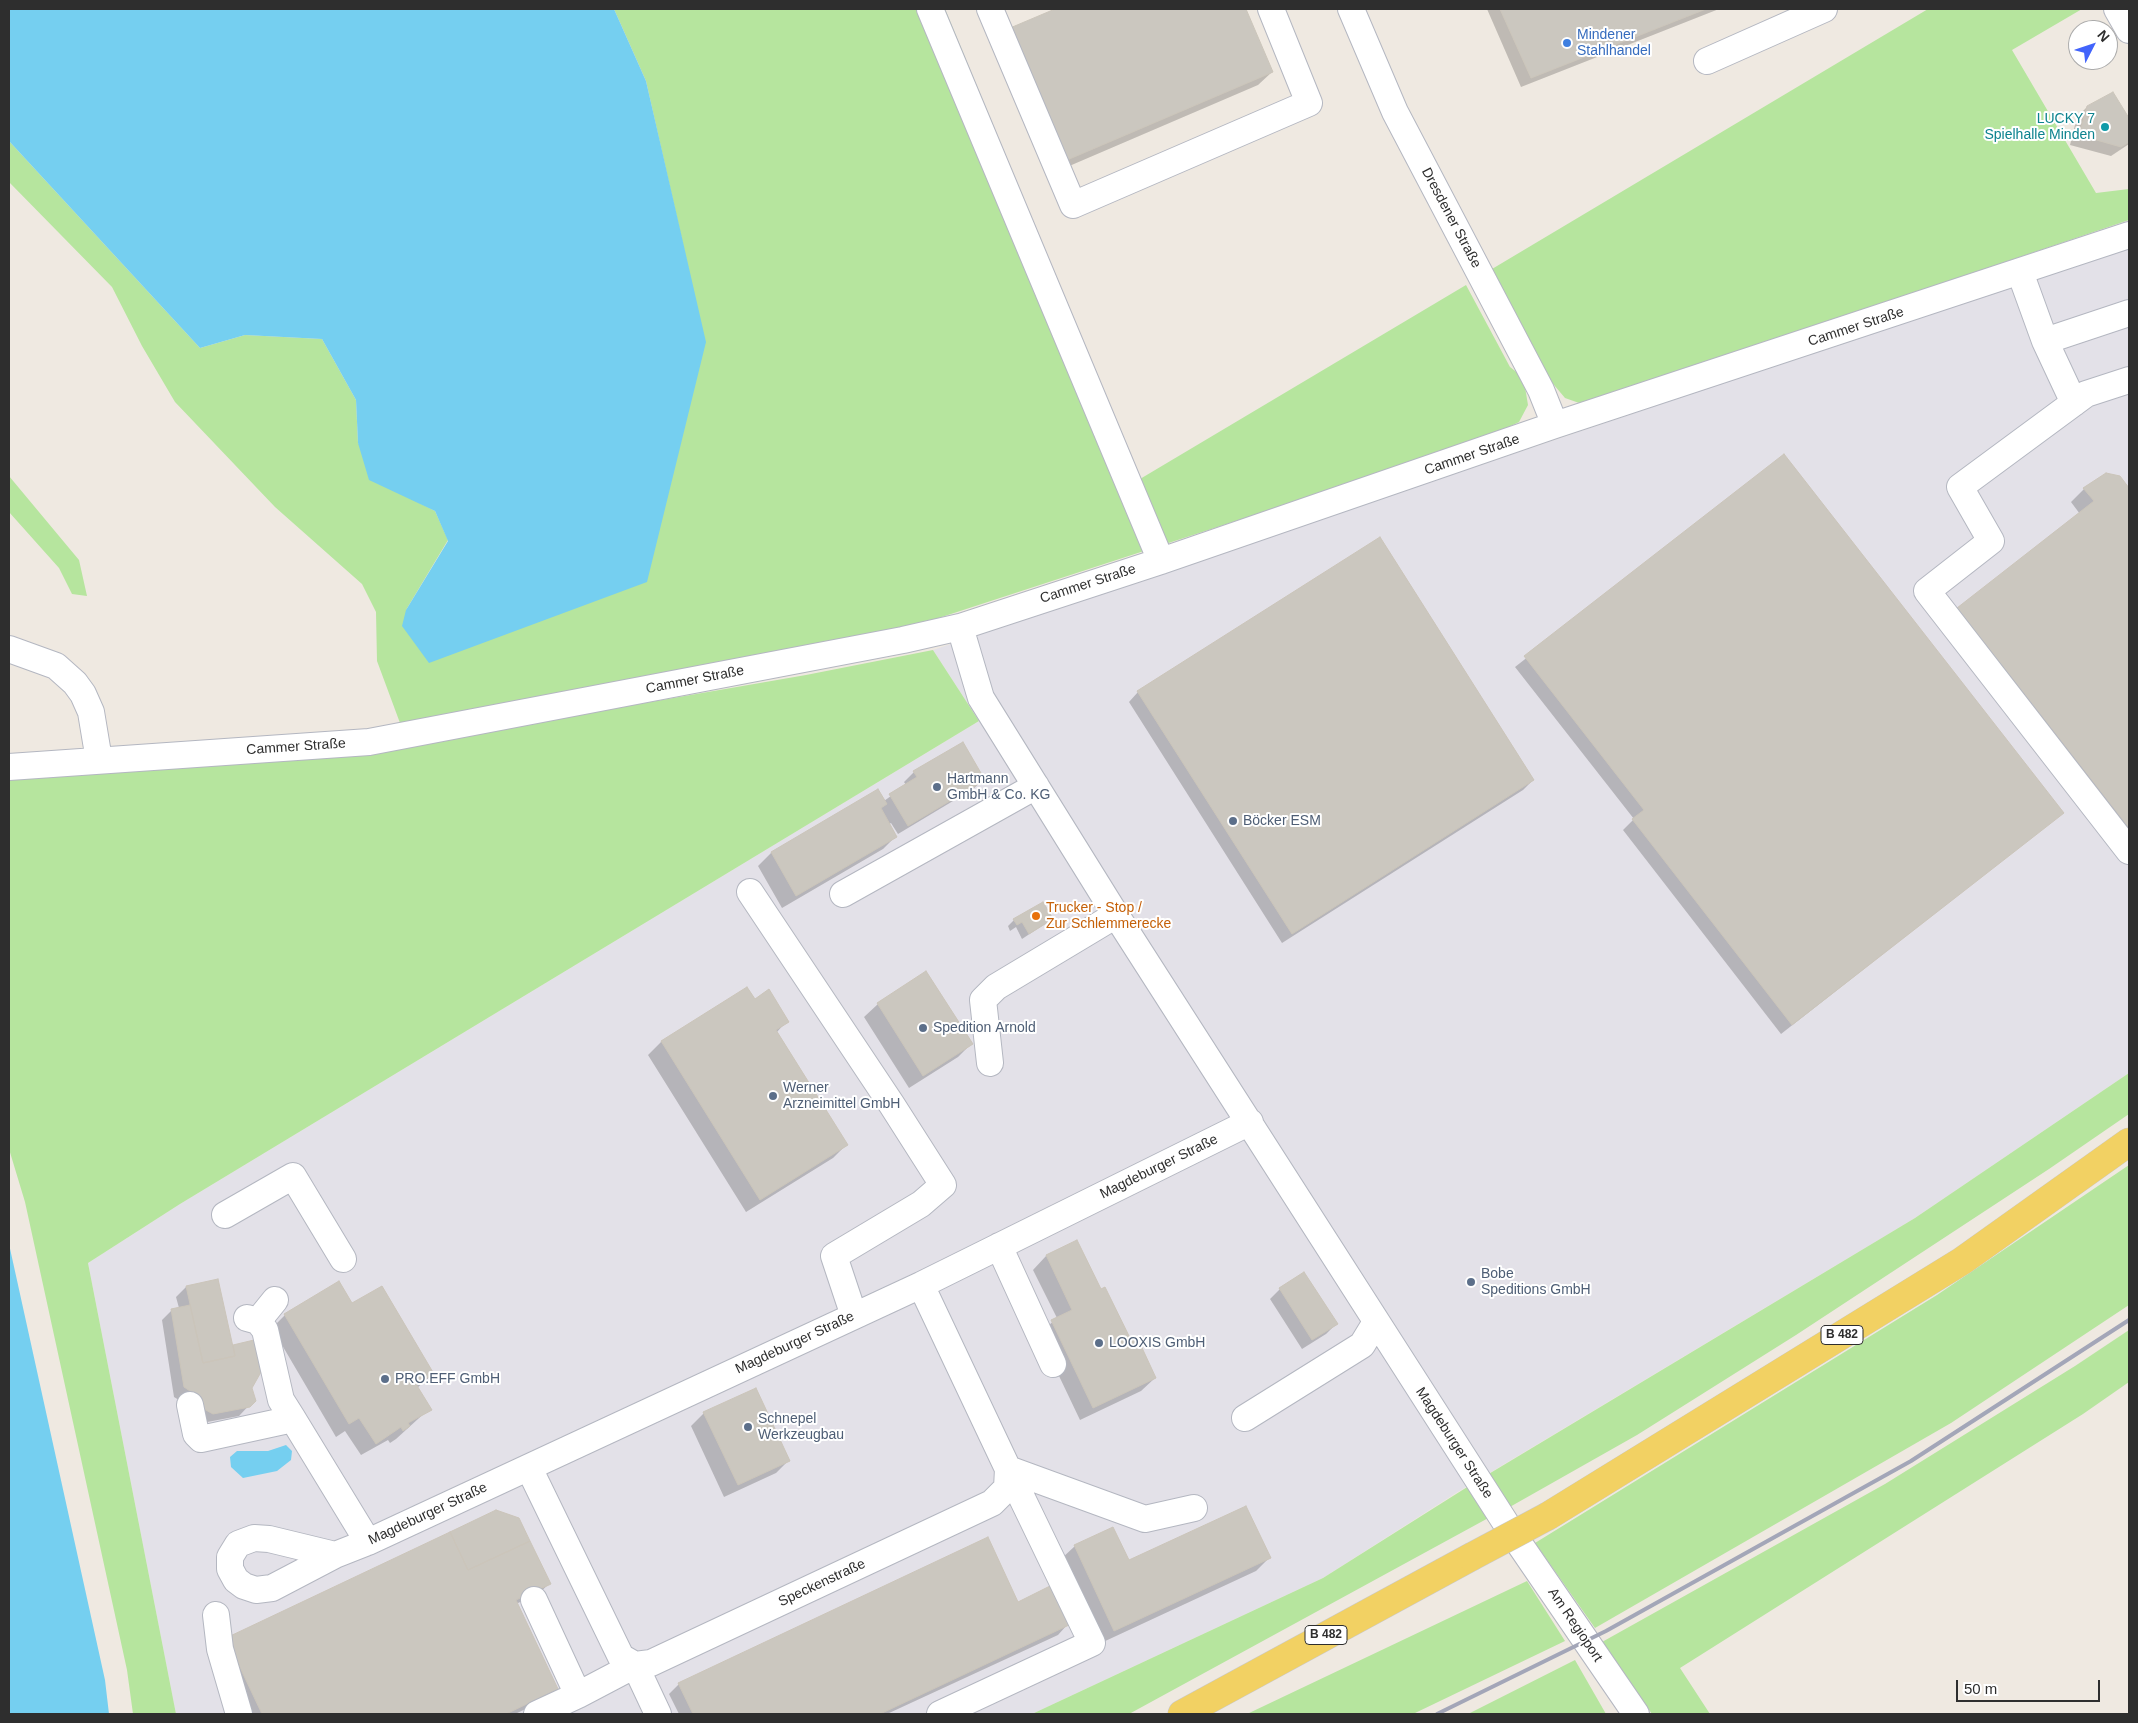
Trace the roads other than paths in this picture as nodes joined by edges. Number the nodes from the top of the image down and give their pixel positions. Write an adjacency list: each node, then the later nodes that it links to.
1 (930, 9): 16 (street)
2 (990, 9): 3 (street)
3 (1271, 9)
4 (1351, 9): 15 (street, Dresdener Straße)
5 (1824, 9): 8 (street)
6 (2117, 9): 7 (street)
7 (2129, 30)
8 (1707, 61)
9 (2129, 235): 10 (street, Cammer Straße)
10 (2020, 272): 12 (street); 15 (street, Cammer Straße)
11 (2129, 313): 12 (street)
12 (2046, 340): 14 (street)
13 (2129, 380): 14 (street)
14 (2074, 403): 22 (street)
15 (1555, 426): 16 (street, Cammer Straße)
16 (1161, 561): 17 (street, Cammer Straße)
17 (960, 627): 19 (street, Cammer Straße); 21 (street, Magdeburger Straße)
18 (9, 649): 19 (street)
19 (100, 760): 20 (street, Cammer Straße)
20 (9, 767)
21 (1036, 786): 24 (street); 25 (street, Magdeburger Straße)
22 (2129, 851)
23 (750, 892): 34 (street)
24 (843, 894)
25 (1116, 915): 26 (street); 27 (street, Magdeburger Straße)
26 (990, 1063)
27 (1250, 1122): 30 (street, Magdeburger Straße); 35 (street, Magdeburger Straße)
28 (2129, 1142): 55 (main road, B 482, bridge)
29 (225, 1215): 31 (street)
30 (999, 1246): 32 (street, Magdeburger Straße); 36 (street)
31 (343, 1259)
32 (921, 1285): 34 (street, Magdeburger Straße); 41 (street)
33 (274, 1300): 38 (street)
34 (854, 1316): 40 (street, Magdeburger Straße)
35 (1376, 1322): 39 (street); 43 (street, Magdeburger Straße)
36 (1053, 1364)
37 (190, 1406): 38 (street)
38 (293, 1418): 44 (street)
39 (1245, 1418)
40 (529, 1468): 44 (street, Magdeburger Straße); 49 (street)
41 (1007, 1478): 42 (street); 46 (street); 49 (street, Speckenstraße); 54 (street)
42 (1194, 1508)
43 (1514, 1536): 56 (street, Am Regioport)
44 (368, 1542): 45 (street, Magdeburger Straße)
45 (335, 1555)
46 (1046, 1572)
47 (534, 1600): 50 (street)
48 (216, 1615): 51 (street)
49 (635, 1665): 50 (street, Speckenstraße); 53 (street)
50 (578, 1695): 52 (street, Speckenstraße)
51 (239, 1714)
52 (537, 1714)
53 (658, 1714)
54 (940, 1714)
55 (1182, 1714)
56 (1636, 1714)

